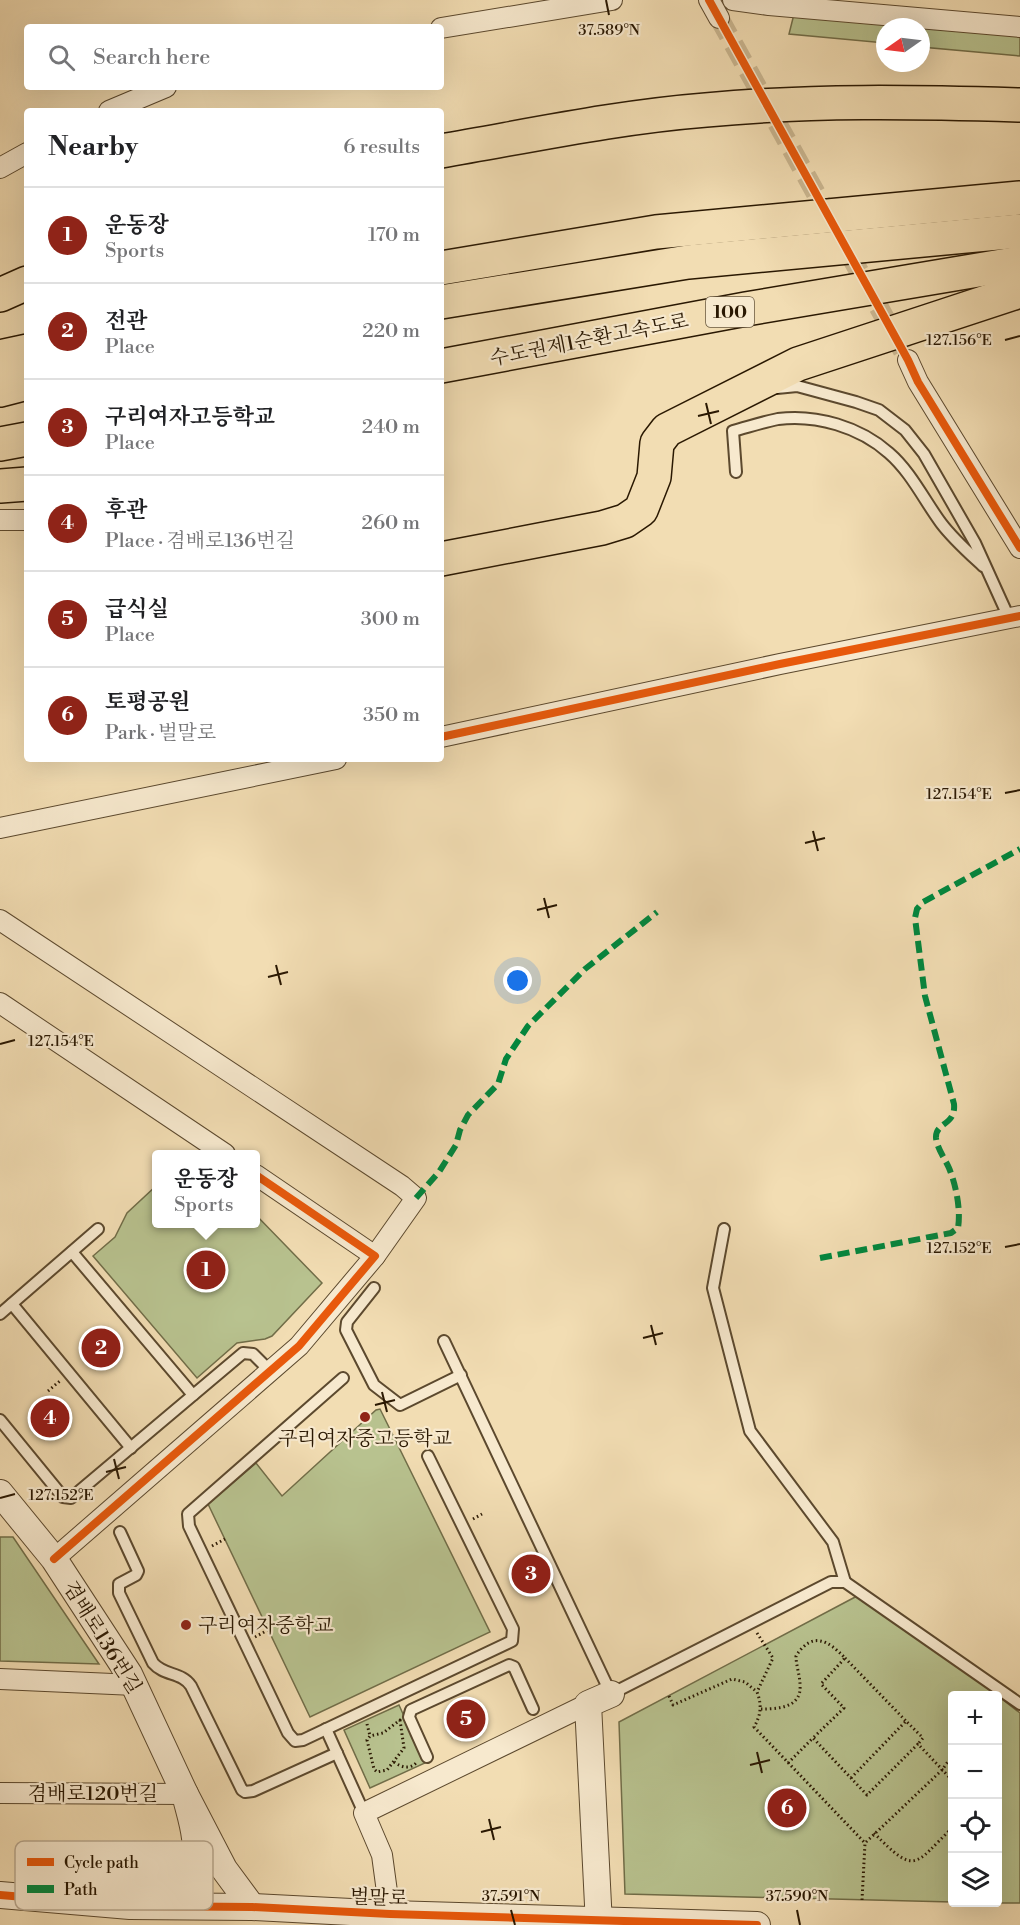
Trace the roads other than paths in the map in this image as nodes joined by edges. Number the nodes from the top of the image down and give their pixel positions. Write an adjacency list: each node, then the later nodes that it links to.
1 (612, 0): 6 (street)
2 (709, 0): 4 (street)
3 (733, 0): 5 (street)
4 (719, 18)
5 (1020, 27)
6 (444, 28)
7 (159, 90): 9 (street)
8 (1020, 105): 10 (highway)
9 (116, 108)
10 (444, 151)
11 (24, 155): 12 (street)
12 (0, 168)
13 (1020, 198): 16 (highway)
14 (1020, 231): 20 (highway)
15 (1020, 263): 24 (highway, 수도권제1순환고속도로 / 100)
16 (444, 267)
17 (24, 284): 19 (highway)
18 (1020, 291): 27 (highway)
19 (0, 295)
20 (444, 302)
21 (24, 352): 22 (highway)
22 (0, 357)
23 (908, 360): 35 (street)
24 (444, 365)
25 (24, 384): 26 (highway)
26 (0, 390)
27 (744, 391): 36 (highway); 37 (lane)
28 (24, 440): 29 (highway)
29 (0, 444)
30 (736, 472): 37 (lane)
31 (24, 484): 32 (highway)
32 (0, 486)
33 (0, 520): 34 (street)
34 (24, 520)
35 (1020, 548)
36 (444, 558)
37 (988, 570): 38 (lane)
38 (1015, 617): 39 (street)
39 (444, 736)
40 (321, 762): 41 (street)
41 (0, 828)
42 (0, 920): 49 (street)
43 (0, 1003): 44 (street)
44 (218, 1150)
45 (260, 1178): 49 (street)
46 (99, 1229): 48 (lane)
47 (724, 1229): 64 (lane)
48 (72, 1252): 51 (lane); 57 (lane)
49 (375, 1256): 54 (street)
50 (374, 1288): 55 (lane)
51 (12, 1304): 52 (lane); 59 (lane)
52 (0, 1314)
53 (444, 1341): 55 (lane)
54 (270, 1371): 57 (lane); 63 (street)
55 (461, 1375): 69 (lane)
56 (343, 1378): 72 (lane)
57 (193, 1395): 59 (lane)
58 (0, 1420): 59 (lane)
59 (131, 1448)
60 (428, 1456): 66 (lane)
61 (0, 1493): 63 (street, 겸배로136번길)
62 (120, 1532): 73 (lane)
63 (54, 1559): 67 (street, 겸배로136번길)
64 (845, 1582): 69 (lane); 70 (lane)
65 (0, 1679): 67 (street)
66 (433, 1680): 68 (lane); 72 (lane)
67 (135, 1685): 76 (street, 겸배로136번길)
68 (441, 1696): 71 (lane); 74 (lane)
69 (600, 1699): 77 (street); 86 (street)
70 (1020, 1704)
71 (533, 1709)
72 (326, 1730): 73 (lane)
73 (337, 1753): 77 (lane)
74 (422, 1757)
75 (0, 1793): 76 (street, 겸배로120번길)
76 (185, 1794): 78 (street); 79 (street)
77 (364, 1813): 84 (street)
78 (195, 1841)
79 (209, 1841)
80 (213, 1848): 85 (street)
81 (0, 1895): 82 (street, 벌말로)
82 (15, 1896)
83 (199, 1910): 85 (street, 벌말로)
84 (390, 1914): 85 (street, 벌말로); 86 (street, 벌말로)
85 (252, 1916)
86 (599, 1922): 87 (street, 벌말로)
87 (757, 1925)

